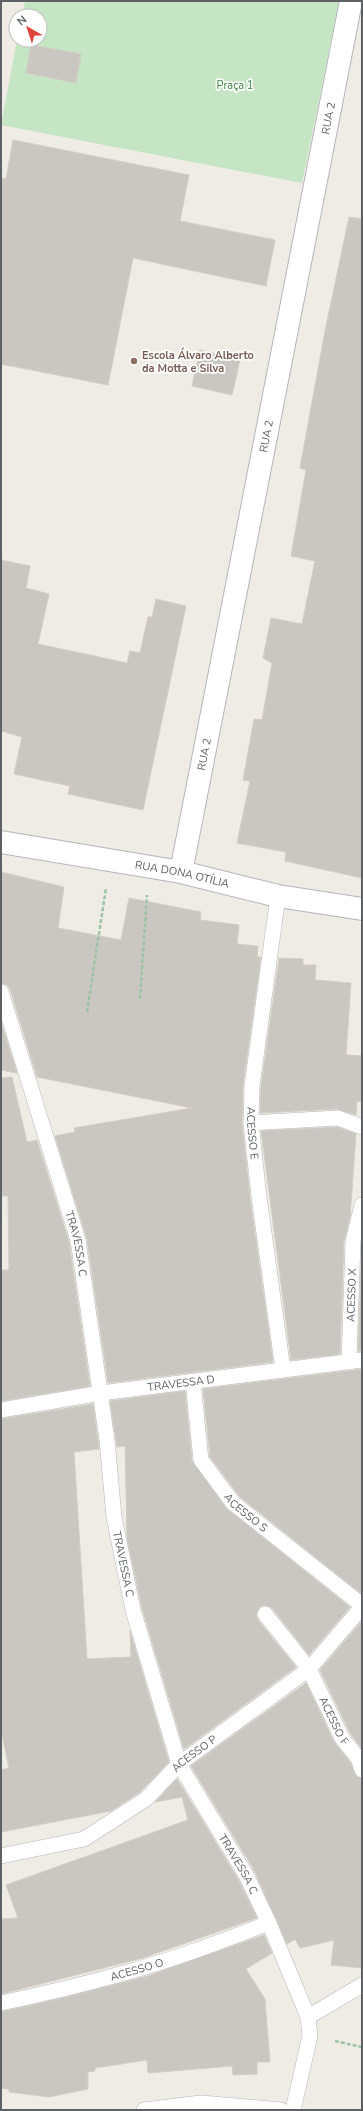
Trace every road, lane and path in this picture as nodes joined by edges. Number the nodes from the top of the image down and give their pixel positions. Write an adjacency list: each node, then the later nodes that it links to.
1 (351, 1): 5 (street, RUA 2)
2 (1, 842): 3 (street, RUA DONA OTÍLIA)
3 (110, 860): 4 (street, RUA DONA OTÍLIA); 10 (path)
4 (148, 867): 5 (street, RUA DONA OTÍLIA); 9 (path)
5 (181, 872): 6 (street, RUA DONA OTÍLIA)
6 (278, 896): 7 (street, RUA DONA OTÍLIA); 11 (lane, ACESSO E)
7 (362, 909)
8 (1, 992): 17 (lane, TRAVESSA C)
9 (140, 999)
10 (87, 1012)
11 (251, 1123): 12 (lane); 15 (lane, ACESSO E)
12 (362, 1127)
13 (362, 1205): 14 (lane, ACESSO X)
14 (355, 1361): 15 (lane, TRAVESSA D)
15 (283, 1370): 16 (lane, TRAVESSA D)
16 (193, 1382): 17 (lane, TRAVESSA D); 19 (lane, ACESSO S)
17 (101, 1393): 18 (lane, TRAVESSA D); 22 (lane, TRAVESSA C)
18 (1, 1410)
19 (362, 1606): 21 (lane, ACESSO P)
20 (265, 1614): 21 (lane)
21 (309, 1669): 22 (lane, ACESSO P); 23 (lane, ACESSO F)
22 (179, 1764): 24 (lane, ACESSO P); 25 (lane, TRAVESSA C)
23 (362, 1770)
24 (1, 1856)
25 (269, 1923): 27 (lane, ACESSO O); 28 (lane, TRAVESSA C)
26 (362, 1985): 28 (lane)
27 (1, 2003)
28 (308, 2016): 31 (lane, TRAVESSA C)
29 (144, 2110): 30 (lane)
30 (281, 2110)
31 (293, 2110)

